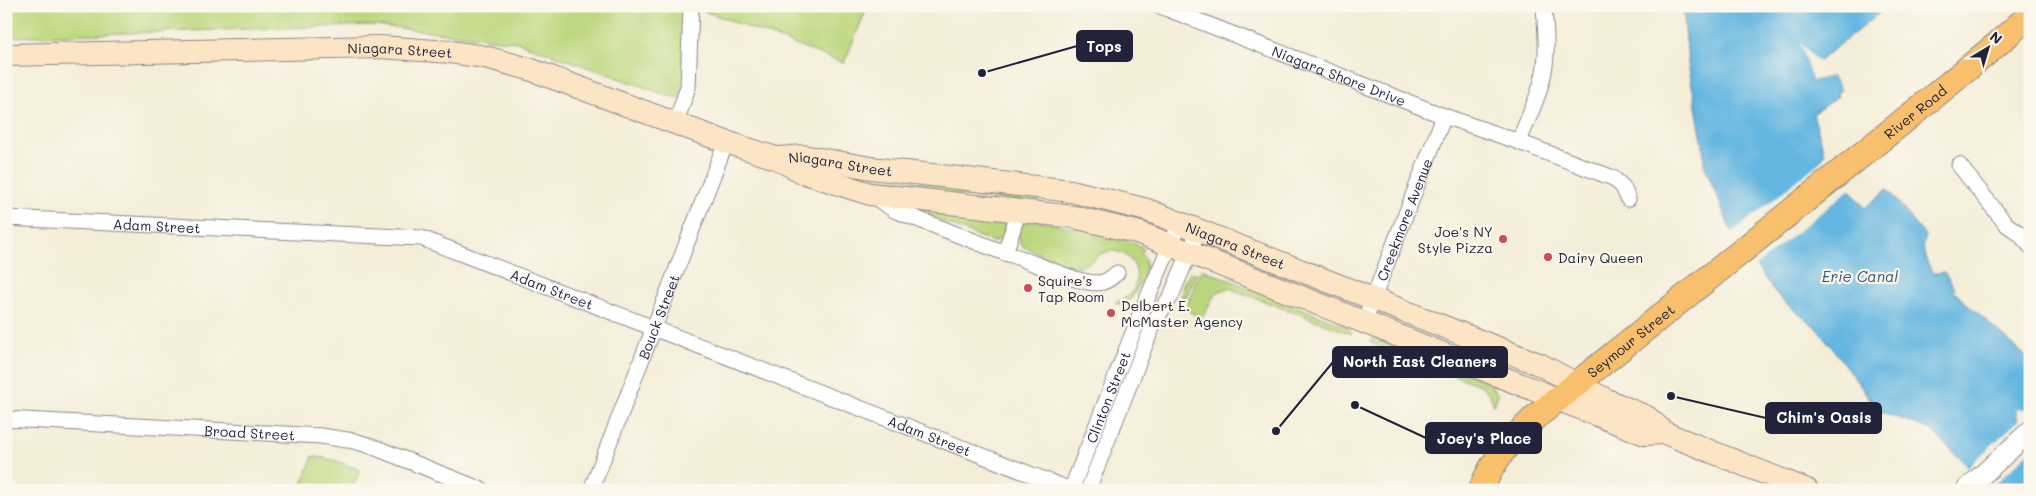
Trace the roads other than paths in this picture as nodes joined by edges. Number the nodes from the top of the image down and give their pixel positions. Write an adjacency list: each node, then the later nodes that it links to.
1 (692, 6): 7 (street)
2 (1160, 6): 6 (street, Niagara Shore Drive)
3 (1544, 6): 9 (street)
4 (2030, 15): 14 (main road, River Road)
5 (6, 56): 7 (main road, Niagara Street)
6 (1444, 116): 9 (street, Niagara Shore Drive); 22 (street, Creekmore Avenue)
7 (676, 122): 8 (main road, Niagara Street)
8 (726, 142): 10 (main road, Niagara Street); 24 (street, Bouck Street)
9 (1519, 142): 13 (street, Niagara Shore Drive)
10 (776, 158): 12 (main road, Niagara Street); 17 (main road, Niagara Street)
11 (1959, 165): 18 (street)
12 (870, 194): 15 (main road, Niagara Street); 20 (street, Niagara Street)
13 (1628, 199)
14 (1798, 206): 25 (main road, Seymour Street)
15 (1019, 210): 19 (main road, Niagara Street); 20 (street)
16 (6, 218): 24 (street, Adam Street)
17 (1190, 226): 19 (street, Clinton Street); 22 (main road, Niagara Street)
18 (2027, 236)
19 (1180, 250): 23 (main road, Niagara Street); 33 (street, Clinton Street); 34 (street, Clinton Street)
20 (1005, 253): 21 (street, Niagara Street)
21 (1117, 273)
22 (1373, 300): 23 (street, Creekmore Avenue); 25 (main road, Niagara Street)
23 (1364, 322): 26 (main road, Niagara Street)
24 (653, 328): 32 (street, Bouck Street); 33 (street, Adam Street)
25 (1577, 384): 26 (main road, Seymour Street); 29 (main road, Niagara Street)
26 (1556, 399): 29 (main road, Niagara Street); 35 (main road, Seymour Street)
27 (6, 419): 31 (street, Broad Street)
28 (2030, 431): 30 (street)
29 (1665, 433): 36 (main road, Niagara Street)
30 (1972, 484)
31 (482, 490)
32 (591, 490)
33 (1071, 490)
34 (1088, 490)
35 (1481, 490)
36 (1806, 490)

